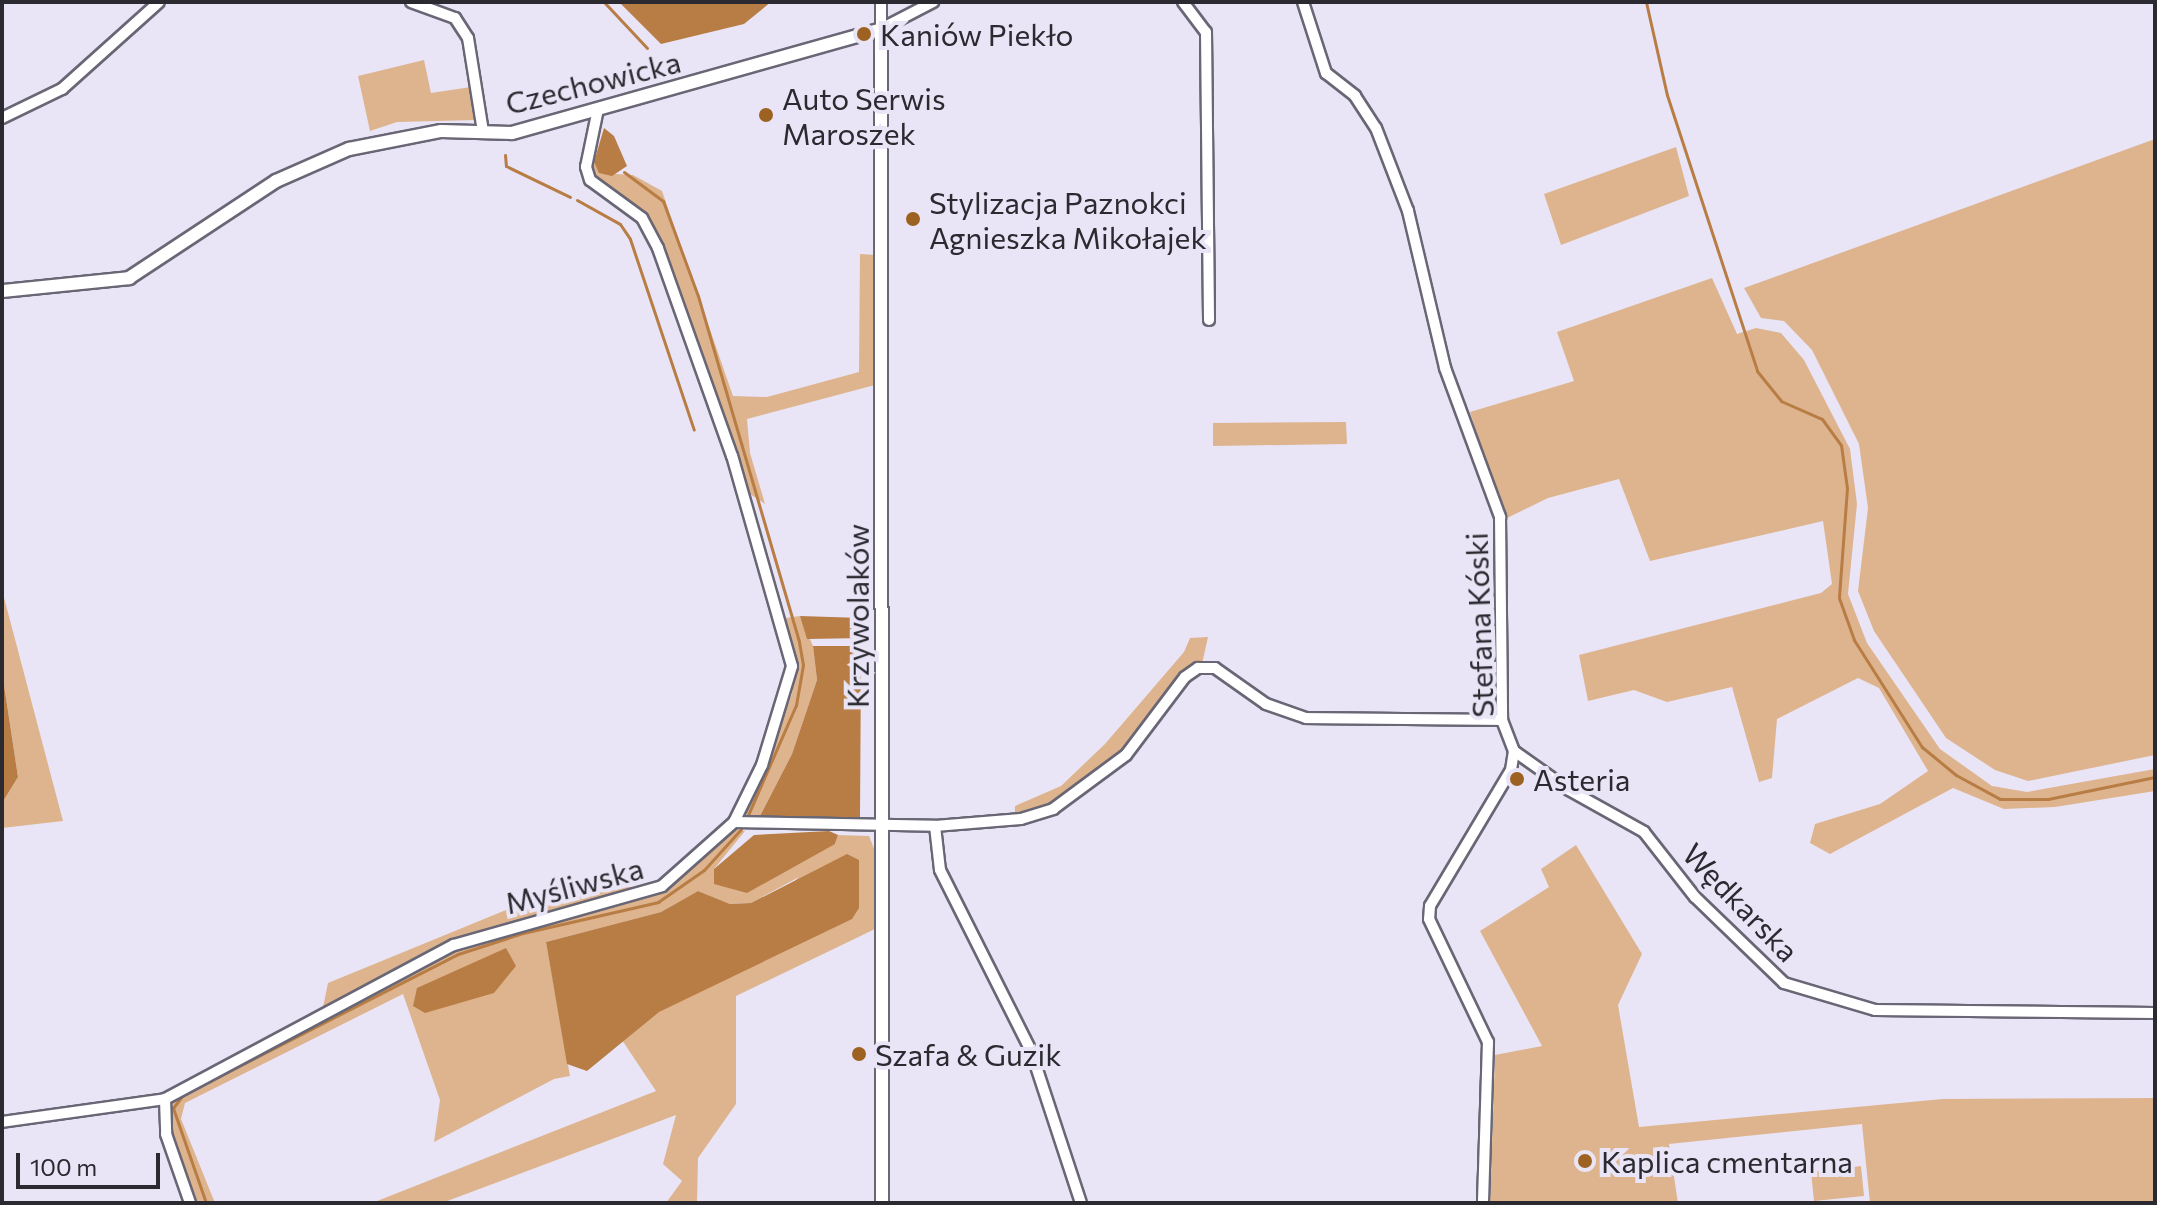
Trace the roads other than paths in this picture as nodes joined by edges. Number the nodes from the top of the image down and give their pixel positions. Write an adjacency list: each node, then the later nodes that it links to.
1 (159, 2): 9 (street)
2 (411, 2): 10 (street)
3 (881, 2): 7 (street)
4 (933, 2): 7 (street, Czechowicka)
5 (1183, 2): 12 (street)
6 (1303, 2): 13 (street, Stefana Kóski)
7 (881, 29): 8 (street, Czechowicka); 17 (street, Krzywolaków)
8 (598, 109): 10 (street, Czechowicka); 15 (street, Myśliwska)
9 (2, 118)
10 (483, 132): 11 (street, Czechowicka)
11 (2, 291)
12 (1209, 320)
13 (1502, 720): 14 (street, Stefana Kóski); 16 (street)
14 (1514, 751): 18 (street, Wędkarska); 24 (street, Stefana Kóski)
15 (734, 822): 17 (street); 19 (street, Myśliwska)
16 (935, 826): 17 (street); 23 (street)
17 (883, 827): 22 (street, Krzywolaków)
18 (2155, 1013)
19 (165, 1099): 20 (street, Myśliwska); 21 (street)
20 (2, 1122)
21 (190, 1203)
22 (882, 1203)
23 (1081, 1203)
24 (1483, 1203)

